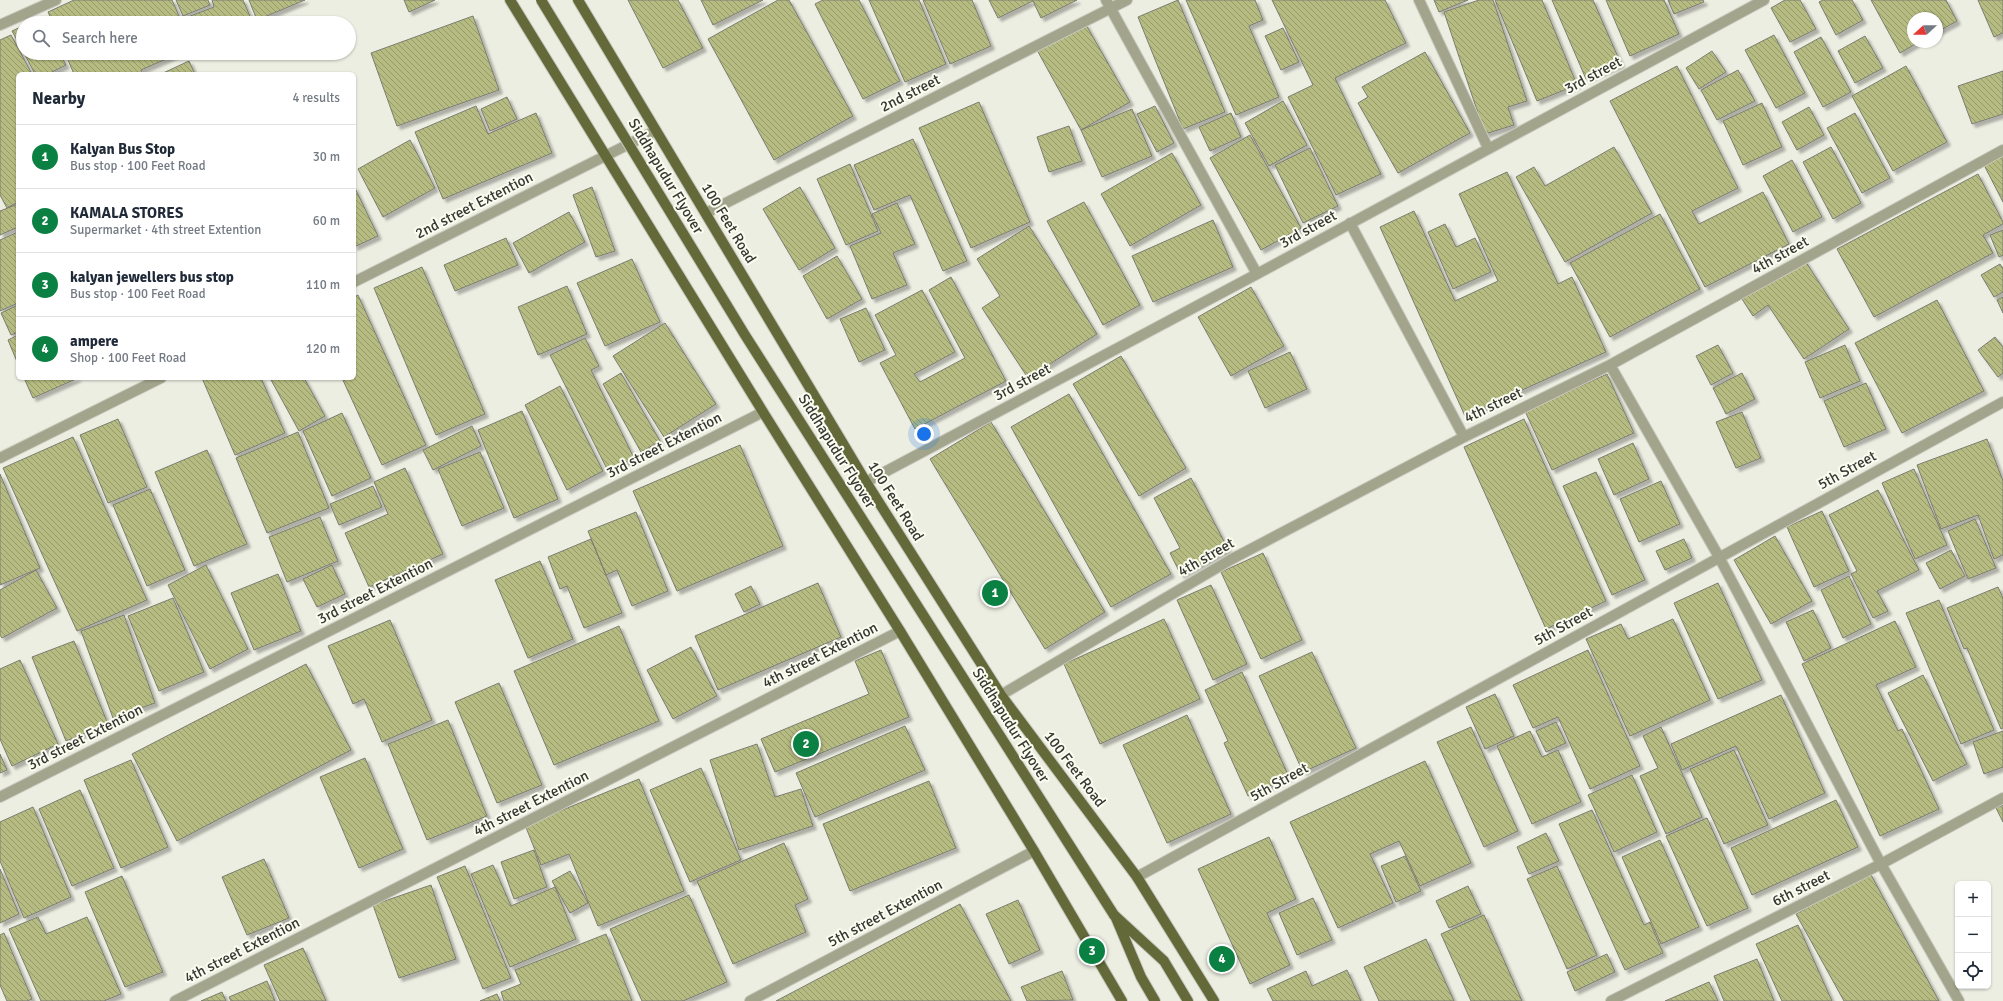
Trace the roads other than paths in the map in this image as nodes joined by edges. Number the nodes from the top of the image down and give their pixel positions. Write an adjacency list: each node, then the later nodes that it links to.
1 (56, 0): 9 (street)
2 (510, 0): 15 (main road)
3 (541, 0): 35 (main road, Siddhapudur Flyover, bridge)
4 (578, 0): 12 (main road, 100 Feet Road)
5 (1127, 0): 8 (street, 2nd street)
6 (1419, 0): 13 (street)
7 (1764, 0): 13 (street, 3rd street)
8 (1108, 4): 16 (street, 2nd street); 18 (street)
9 (20, 16)
10 (16, 18): 11 (street)
11 (0, 25)
12 (655, 131): 15 (street, 2nd street Extention); 16 (main road, 100 Feet Road)
13 (1488, 148): 17 (street, 3rd street)
14 (2003, 150): 20 (street, 4th street)
15 (607, 156): 19 (street, 2nd street Extention); 23 (main road)
16 (706, 213): 26 (main road, 100 Feet Road)
17 (1350, 223): 18 (street, 3rd street); 24 (street)
18 (1257, 274): 26 (street, 3rd street)
19 (356, 281)
20 (1610, 365): 24 (street, 4th street); 27 (street)
21 (157, 380): 25 (street)
22 (2003, 402): 27 (street, 5th Street)
23 (763, 412): 28 (main road); 30 (street, 3rd street Extention)
24 (1464, 437): 29 (street, 4th street)
25 (0, 458)
26 (866, 482): 29 (main road, 100 Feet Road)
27 (1718, 557): 33 (street); 34 (street, 5th Street)
28 (900, 631): 32 (main road); 36 (street, 4th street Extention)
29 (1001, 695): 34 (main road, 100 Feet Road)
30 (0, 797)
31 (2003, 798): 33 (street, 6th street)
32 (1034, 851): 37 (street, 5th street Extention); 38 (main road)
33 (1881, 864): 42 (street, 6th street); 43 (street)
34 (1137, 877): 41 (main road, 100 Feet Road)
35 (1114, 915): 39 (main road, Siddhapudur Flyover); 40 (main road, Siddhapudur Flyover)
36 (175, 1001)
37 (750, 1001)
38 (1122, 1001)
39 (1155, 1001)
40 (1188, 1001)
41 (1214, 1001)
42 (1611, 1001)
43 (1959, 1001)

